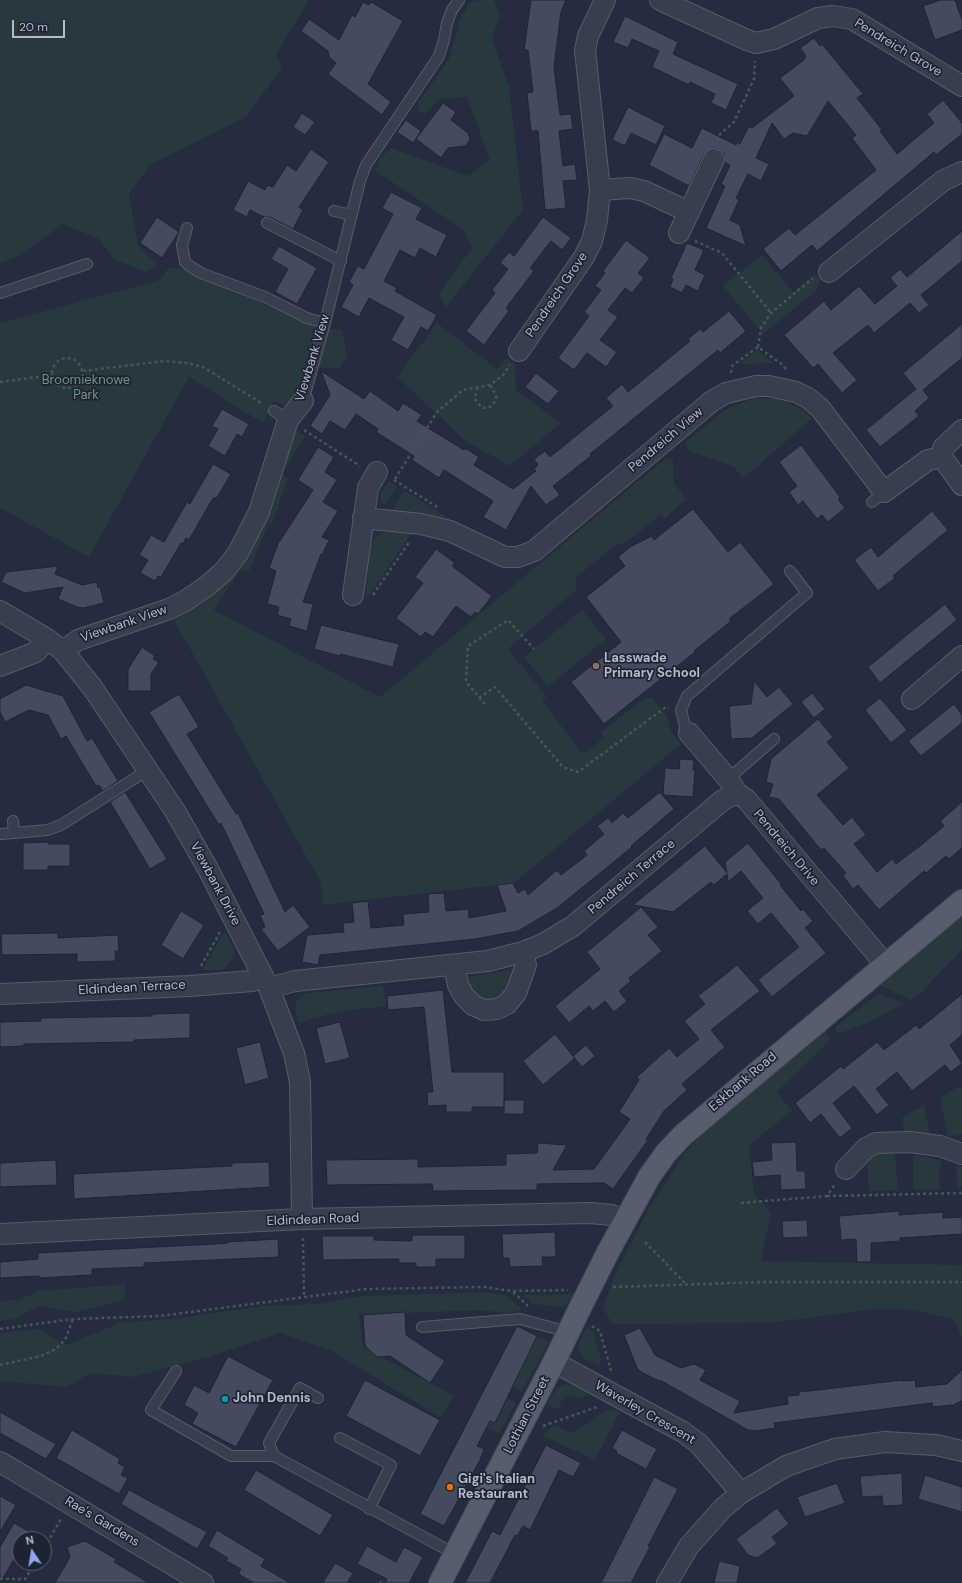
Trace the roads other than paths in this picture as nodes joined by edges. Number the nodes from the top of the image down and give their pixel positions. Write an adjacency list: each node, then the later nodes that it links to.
1 (459, 0): 10 (lane, Viewbank View)
2 (605, 0): 7 (street, Pendreich Grove)
3 (673, 3): 4 (street, Pendreich Grove)
4 (962, 86)
5 (714, 159): 9 (street)
6 (962, 172): 16 (street)
7 (600, 190): 9 (street); 19 (street, Pendreich Grove)
8 (334, 211): 10 (lane)
9 (689, 212): 13 (street)
10 (352, 215): 14 (lane, Viewbank View)
11 (267, 223): 14 (lane)
12 (188, 228): 18 (lane)
13 (679, 233)
14 (340, 261): 18 (lane, Viewbank View)
15 (86, 264): 17 (lane)
16 (829, 272)
17 (0, 293)
18 (325, 323): 20 (lane, Viewbank View)
19 (518, 351)
20 (303, 401): 30 (street, Viewbank View)
21 (962, 430): 22 (street)
22 (942, 457): 24 (street); 25 (street, Pendreich View)
23 (377, 472): 25 (street)
24 (962, 485)
25 (363, 518): 27 (street)
26 (790, 571): 34 (lane)
27 (353, 595)
28 (0, 612): 29 (street, Viewbank Drive)
29 (47, 639): 30 (street, Viewbank Drive); 32 (street)
30 (63, 651): 36 (street, Viewbank Drive)
31 (962, 656): 33 (street)
32 (0, 666)
33 (912, 699)
34 (689, 733): 37 (street, Pendreich Drive)
35 (774, 739): 37 (lane)
36 (148, 770): 39 (lane); 45 (street, Viewbank Drive)
37 (731, 787): 42 (street, Pendreich Terrace); 43 (street, Pendreich Drive)
38 (14, 821): 39 (lane)
39 (14, 833): 40 (lane)
40 (2, 834)
41 (962, 900): 43 (main road, Eskbank Road)
42 (523, 952): 44 (street, Pendreich Terrace); 44 (street)
43 (885, 964): 50 (main road, Eskbank Road)
44 (454, 966): 45 (street, Pendreich Terrace)
45 (266, 982): 46 (street, Eldindean Terrace); 49 (street, Viewbank Drive)
46 (0, 994)
47 (962, 1154): 48 (street)
48 (846, 1169)
49 (302, 1219): 50 (street, Eldindean Road); 51 (street, Eldindean Road)
50 (624, 1221): 52 (main road, Eskbank Road, bridge)
51 (0, 1234)
52 (579, 1310): 54 (main road, Lothian Street)
53 (422, 1327): 54 (lane)
54 (568, 1332): 55 (main road, Lothian Street)
55 (554, 1362): 62 (street, Waverley Crescent); 64 (main road, Lothian Street)
56 (176, 1371): 60 (lane)
57 (318, 1398): 60 (lane)
58 (340, 1438): 63 (lane)
59 (962, 1452): 62 (street)
60 (274, 1456): 63 (lane)
61 (0, 1462): 65 (street, Rae's Gardens)
62 (742, 1493): 67 (street)
63 (369, 1510): 64 (lane)
64 (455, 1554): 66 (main road, Lothian Street)
65 (203, 1583)
66 (440, 1583)
67 (667, 1583)

